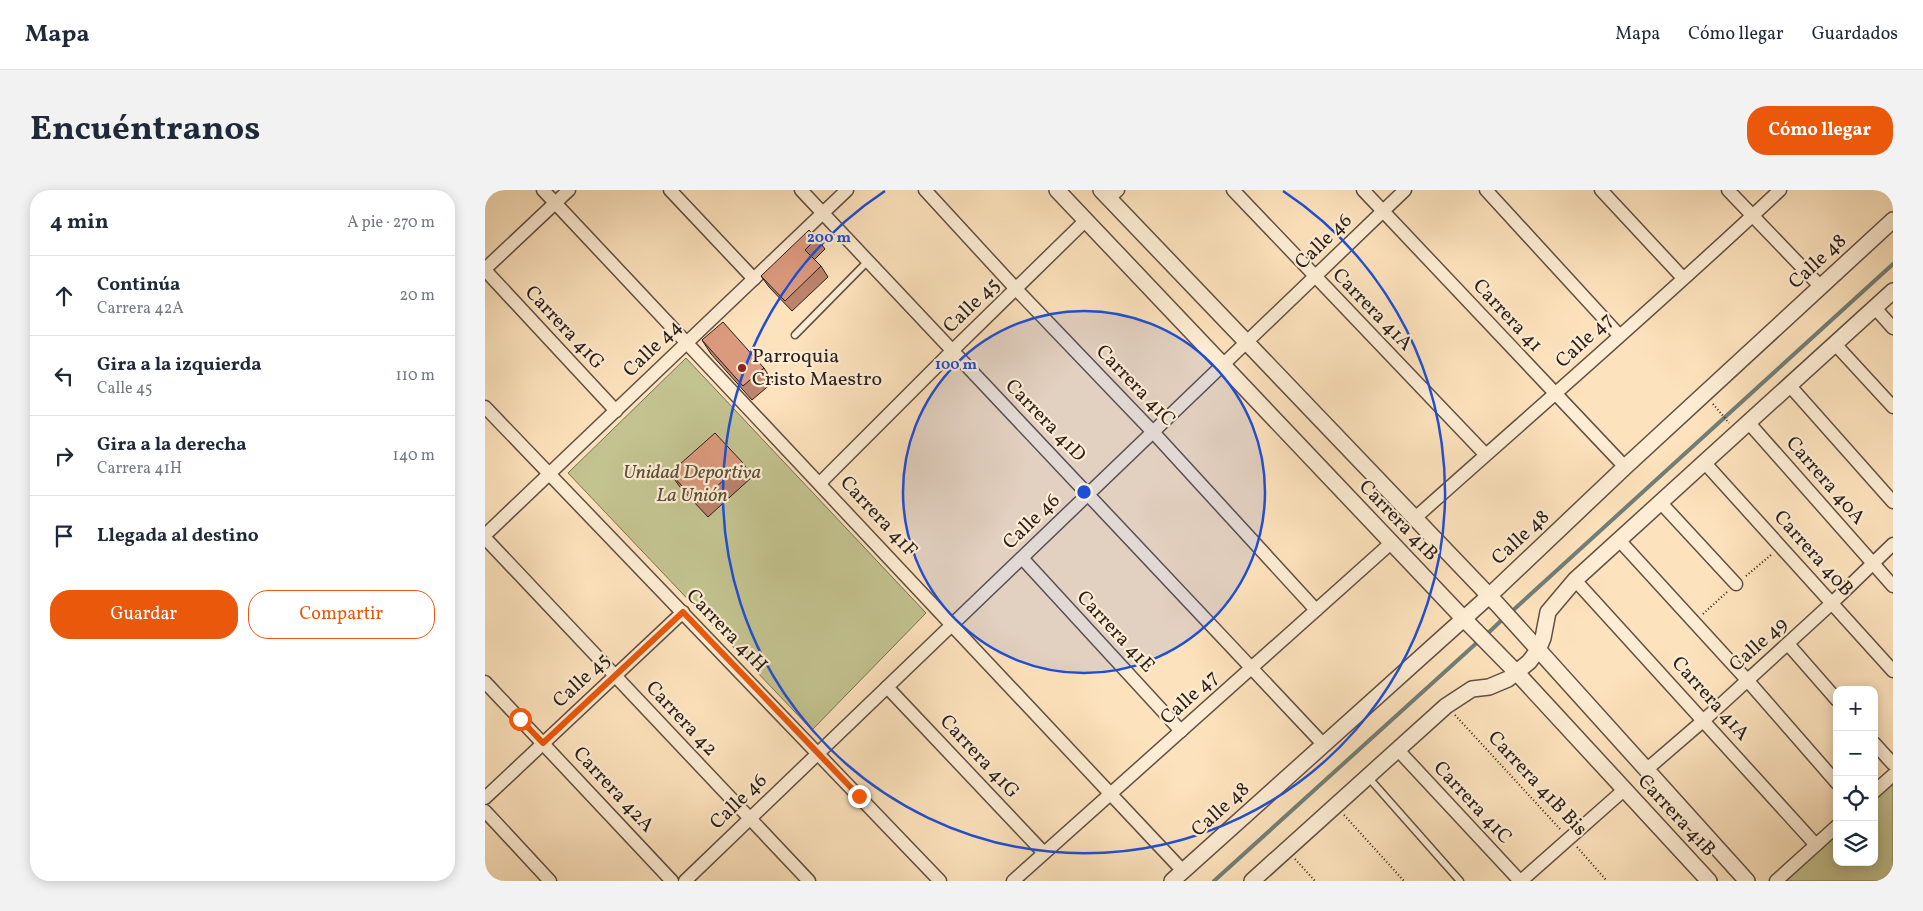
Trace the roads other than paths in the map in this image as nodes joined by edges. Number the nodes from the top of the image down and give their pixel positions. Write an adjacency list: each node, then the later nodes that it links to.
1 (543, 190): 16 (street, Carrera 41F)
2 (569, 190): 16 (street)
3 (671, 190): 26 (street)
4 (801, 190): 18 (street, Carrera 41D)
5 (847, 190): 18 (street, Calle 44)
6 (925, 190): 28 (street, Carrera 41C)
7 (1057, 190): 20 (street, Carrera 41B)
8 (1233, 190): 24 (street, Carrera 41A)
9 (1363, 190): 17 (street, Carrera 41)
10 (1405, 190): 17 (street, Calle 46)
11 (1486, 190): 33 (street)
12 (1601, 190): 25 (street)
13 (1728, 190): 19 (street)
14 (1780, 190): 19 (street, Calle 47)
15 (1109, 193): 35 (street, Carrera 41B)
16 (555, 203): 23 (street); 34 (street, Carrera 41F)
17 (1383, 211): 24 (street, Calle 46); 40 (street, Carrera 41)
18 (823, 213): 22 (street, Carrera 41D); 26 (street, Calle 44)
19 (1752, 216): 25 (street, Calle 47); 27 (street)
20 (1086, 220): 28 (street, Calle 45); 38 (street, Carrera 41B)
21 (1893, 220): 27 (street, Calle 48)
22 (868, 261): 32 (lane); 37 (street, Carrera 41D)
23 (485, 270): 43 (street, Carrera 41G)
24 (1314, 276): 35 (street, Calle 46); 46 (street, Carrera 41A)
25 (1683, 278): 33 (street, Calle 47)
26 (753, 279): 34 (street, Calle 44)
27 (1821, 287): 48 (street, Calle 48)
28 (1016, 289): 37 (street, Calle 45); 45 (street, Carrera 41C)
29 (1893, 291): 30 (street)
30 (1875, 308): 31 (street); 36 (street)
31 (1893, 328)
32 (795, 335)
33 (1619, 335): 40 (street, Calle 47)
34 (688, 342): 43 (street, Calle 44); 50 (street, Carrera 41F)
35 (1246, 342): 38 (street, Calle 46); 54 (street, Carrera 41B)
36 (1835, 344): 39 (street); 42 (street)
37 (952, 350): 50 (street, Calle 45); 51 (street, Carrera 41D)
38 (1223, 365): 45 (street, Calle 46); 57 (street, Carrera 41B)
39 (1790, 386): 44 (street); 52 (street)
40 (1555, 394): 46 (street, Calle 47); 48 (street, Carrera 41)
41 (485, 407): 49 (street, Carrera 41H)
42 (1893, 407)
43 (616, 411): 49 (street, Calle 44)
44 (1748, 422): 47 (street); 60 (street, Carrera 40A)
45 (1153, 432): 51 (street, Calle 46); 66 (street, Carrera 41C)
46 (1485, 454): 54 (street, Calle 47)
47 (1704, 462): 53 (street); 65 (street, Carrera 40B)
48 (1625, 466): 64 (street, Calle 48)
49 (550, 474): 55 (street, Calle 44); 67 (street, Carrera 41H)
50 (820, 483): 69 (street, Carrera 41F)
51 (1088, 494): 59 (street, Calle 46); 72 (street, Carrera 41D)
52 (1893, 502)
53 (1661, 503): 56 (street); 62 (street)
54 (1415, 518): 64 (street, Carrera 41B)
55 (485, 537): 75 (street, Carrera 42)
56 (1619, 540): 61 (street); 76 (street)
57 (1391, 543): 66 (street, Calle 47); 68 (street, Carrera 41B)
58 (1893, 544): 60 (street, Calle 49)
59 (1021, 558): 69 (street, Calle 46); 81 (street, Carrera 41E)
60 (1873, 564): 63 (street, Carrera 40A); 65 (street, Calle 49)
61 (1575, 580): 71 (street); 80 (street, Carrera 41A)
62 (1736, 584)
63 (1893, 586)
64 (1494, 600): 68 (street, Calle 48); 71 (street, Carrera 41B)
65 (1832, 604): 70 (street, Calle 49); 73 (street, Carrera 40B)
66 (1316, 610): 72 (street, Calle 47)
67 (683, 612): 75 (street, Calle 45); 86 (street, Carrera 41H)
68 (1468, 623): 74 (street, Carrera 41B); 83 (street, Calle 48)
69 (952, 624): 78 (street, Calle 46); 94 (street, Carrera 41F)
70 (1788, 644): 76 (street, Calle 49); 79 (street)
71 (1538, 650): 74 (street); 88 (street, Carrera 41B)
72 (1251, 668): 81 (street, Calle 47); 83 (street, Carrera 41D)
73 (1893, 671)
74 (1517, 673): 85 (street); 93 (street, Carrera 41B)
75 (615, 676): 82 (street, Calle 45); 97 (street, Carrera 42)
76 (1748, 680): 80 (street, Calle 49); 91 (street)
77 (485, 682): 82 (street, Carrera 42A)
78 (887, 686): 86 (street, Calle 46); 100 (street, Carrera 41G)
79 (1833, 695)
80 (1704, 720): 88 (street, Calle 49); 99 (street, Carrera 41A)
81 (1181, 731): 94 (street, Calle 47)
82 (543, 743): 95 (street, Calle 45); 103 (street, Carrera 42A)
83 (1323, 744): 101 (street, Calle 48)
84 (1878, 747): 87 (street)
85 (1398, 750): 90 (street); 110 (street, Carrera 41C)
86 (818, 753): 97 (street, Calle 46); 106 (street, Carrera 41H)
87 (1893, 764)
88 (1646, 770): 112 (street, Carrera 41B)
89 (1893, 775): 92 (street)
90 (1368, 777): 108 (street); 109 (lane)
91 (1833, 778)
92 (1878, 788)
93 (1625, 789): 110 (street); 111 (street, Carrera 41B)
94 (1111, 794): 100 (street, Calle 47); 101 (street, Carrera 41F)
95 (485, 798)
96 (485, 811): 102 (street)
97 (750, 818): 104 (street, Calle 46); 105 (street, Carrera 42)
98 (1833, 830): 99 (street)
99 (1816, 845): 113 (street)
100 (1044, 853): 107 (street, Calle 47)
101 (1178, 876)
102 (550, 881)
103 (672, 881)
104 (685, 881)
105 (809, 881)
106 (940, 881)
107 (1013, 881)
108 (1252, 881)
109 (1460, 881)
110 (1520, 881)
111 (1709, 881)
112 (1747, 881)
113 (1776, 881)

